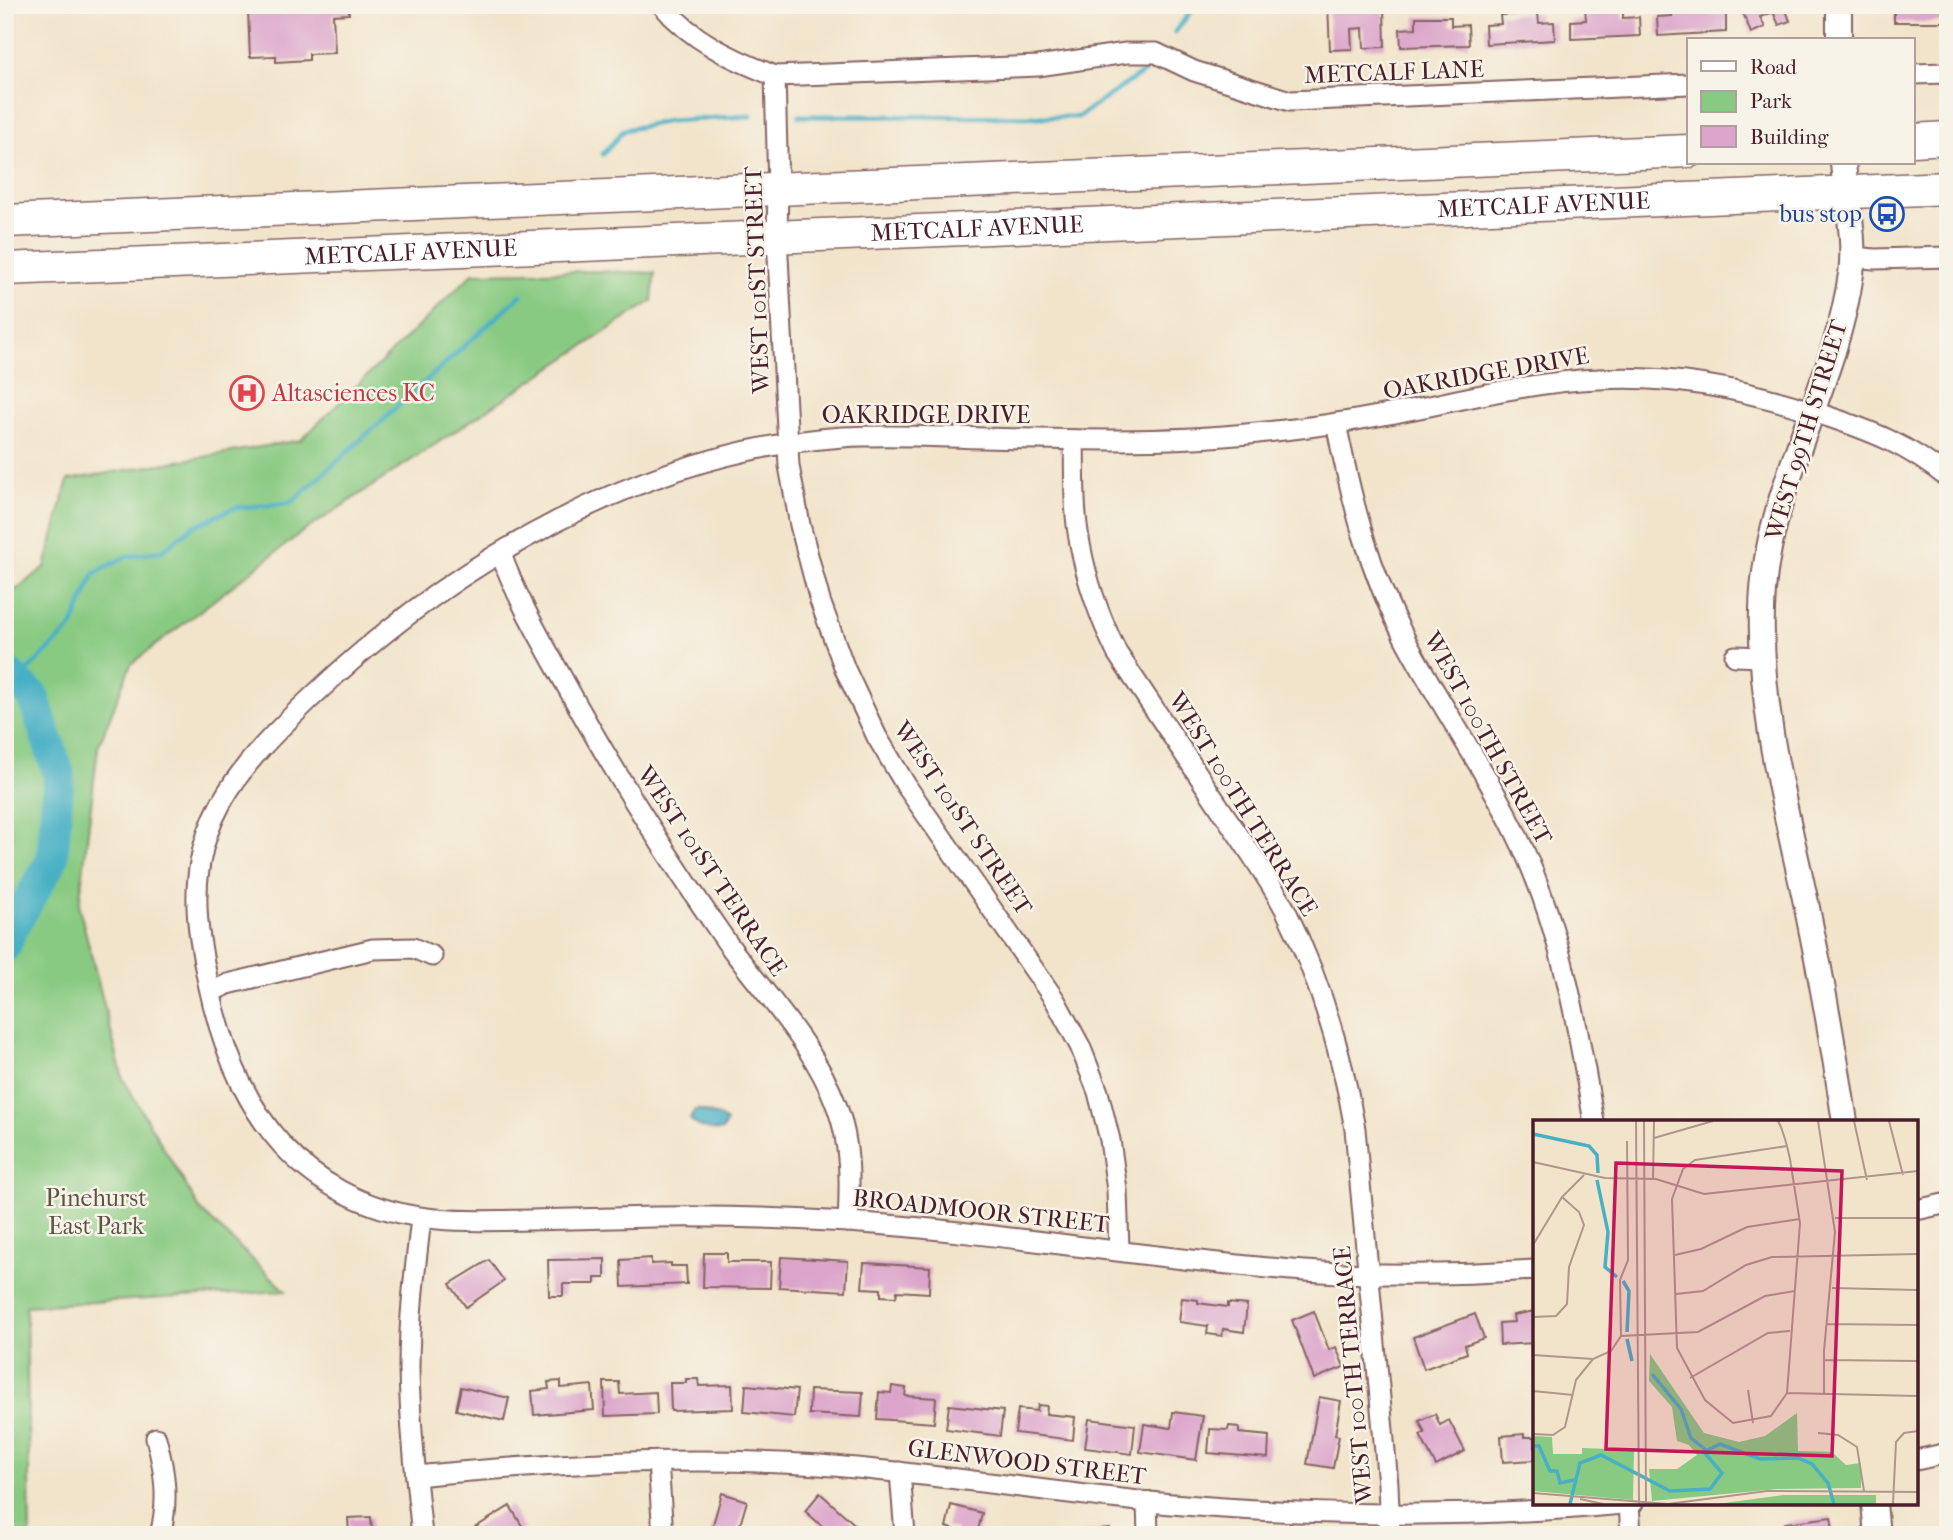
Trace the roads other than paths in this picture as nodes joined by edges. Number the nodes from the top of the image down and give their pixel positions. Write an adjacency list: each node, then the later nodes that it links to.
1 (662, 5): 6 (street)
2 (1839, 5): 3 (street)
3 (1839, 38)
4 (1948, 73): 5 (street)
5 (1914, 74)
6 (775, 76): 7 (street, METCALF LANE); 13 (street, WEST 101ST STREET)
7 (1687, 84)
8 (1948, 138): 9 (main road)
9 (1914, 140)
10 (1687, 151): 13 (main road, METCALF AVENUE)
11 (1844, 177): 12 (main road, METCALF AVENUE); 15 (main road, METCALF AVENUE); 16 (street, WEST 99TH STREET)
12 (1948, 188)
13 (778, 189): 14 (main road, METCALF AVENUE); 15 (street, WEST 101ST STREET)
14 (5, 221)
15 (777, 237): 18 (main road, METCALF AVENUE); 22 (street, WEST 101ST STREET)
16 (1852, 257): 17 (street); 19 (street, WEST 99TH STREET)
17 (1948, 257)
18 (5, 269)
19 (1813, 411): 20 (street, OAKRIDGE DRIVE); 23 (street, OAKRIDGE DRIVE); 26 (street, WEST 99TH STREET)
20 (1336, 423): 21 (street, OAKRIDGE DRIVE); 29 (street, WEST 100TH STREET)
21 (1074, 440): 22 (street, OAKRIDGE DRIVE); 37 (street, WEST 100TH TERRACE)
22 (788, 443): 24 (street, OAKRIDGE DRIVE); 35 (street, WEST 101ST STREET)
23 (1948, 478)
24 (501, 554): 28 (street, OAKRIDGE DRIVE); 34 (street, WEST 101ST TERRACE)
25 (1735, 656): 26 (street)
26 (1763, 657): 30 (street, WEST 99TH STREET)
27 (432, 956): 28 (street)
28 (211, 992): 33 (street, BROADMOOR STREET)
29 (1594, 1120)
30 (1845, 1120)
31 (1948, 1203): 32 (street)
32 (1918, 1210)
33 (421, 1219): 34 (street, BROADMOOR STREET); 43 (street)
34 (848, 1222): 35 (street, BROADMOOR STREET)
35 (1119, 1250): 37 (street, BROADMOOR STREET)
36 (1533, 1270): 37 (street, BROADMOOR STREET)
37 (1369, 1273): 48 (street, WEST 100TH TERRACE)
38 (156, 1438): 49 (street)
39 (1948, 1453): 40 (street)
40 (1918, 1460)
41 (658, 1461): 42 (street, GLENWOOD STREET); 43 (street, GLENWOOD STREET); 51 (street)
42 (900, 1472): 44 (street, GLENWOOD STREET); 52 (street)
43 (416, 1476): 50 (street)
44 (1147, 1502): 48 (street, GLENWOOD STREET); 53 (street)
45 (1607, 1505): 48 (street, GLENWOOD STREET)
46 (1631, 1505): 55 (street)
47 (1874, 1505): 56 (street)
48 (1389, 1515): 54 (street, WEST 100TH TERRACE)
49 (160, 1535)
50 (422, 1535)
51 (663, 1535)
52 (905, 1535)
53 (1148, 1535)
54 (1390, 1535)
55 (1631, 1535)
56 (1877, 1535)

